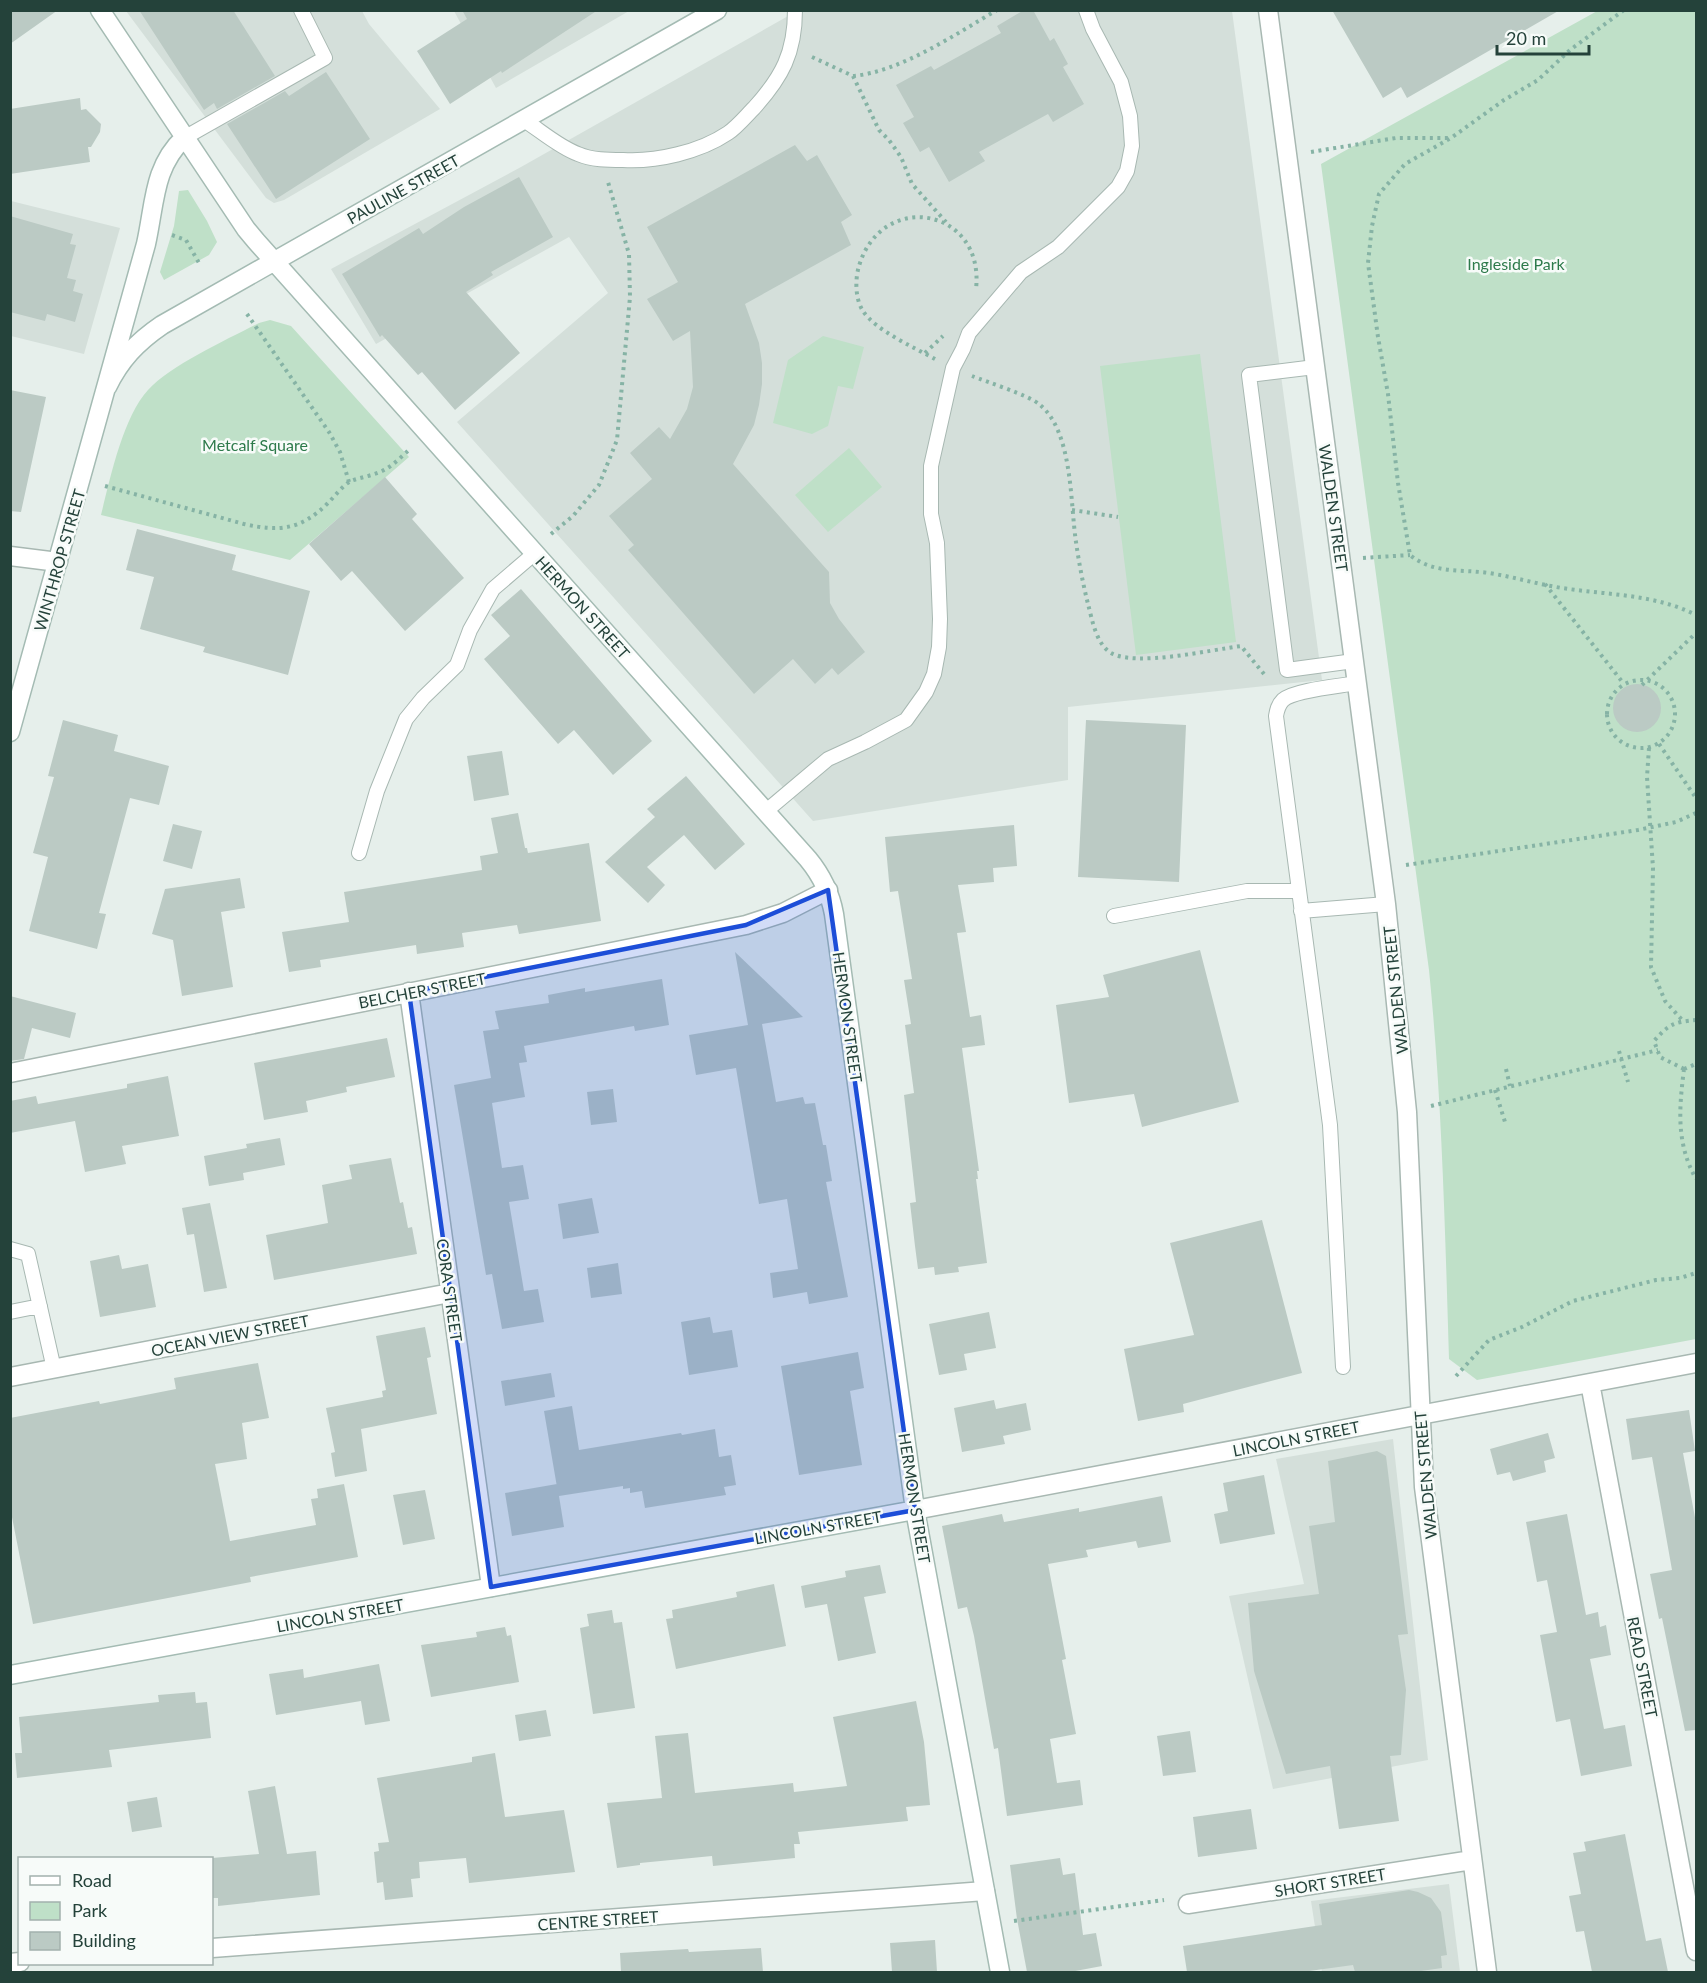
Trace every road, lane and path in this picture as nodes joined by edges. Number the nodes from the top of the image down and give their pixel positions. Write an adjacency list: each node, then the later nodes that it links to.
1 (100, 10): 12 (street)
2 (301, 10): 12 (lane)
3 (717, 10): 11 (street, PAULINE STREET)
4 (795, 10): 9 (lane)
5 (997, 10): 10 (path)
6 (1086, 10): 25 (lane)
7 (1268, 10): 14 (street, WALDEN STREET)
8 (1624, 10): 13 (path)
9 (791, 48): 10 (path); 15 (lane)
10 (853, 76): 16 (path)
11 (524, 120): 15 (lane); 18 (street, PAULINE STREET)
12 (184, 138): 18 (street); 26 (street)
13 (1451, 138): 14 (path); 33 (path)
14 (1287, 155): 24 (street, WALDEN STREET)
15 (601, 159): 32 (path)
16 (948, 225): 20 (path); 23 (path)
17 (163, 232): 19 (path)
18 (273, 261): 26 (street, PAULINE STREET); 32 (street, HERMON STREET)
19 (198, 263)
20 (976, 292)
21 (247, 314): 28 (path)
22 (946, 333): 23 (path)
23 (925, 353): 25 (path)
24 (1315, 367): 35 (street, WALDEN STREET); 40 (lane)
25 (953, 368): 30 (path); 50 (lane)
26 (107, 387): 36 (street, WINTHROP STREET)
27 (413, 446): 28 (path)
28 (350, 482): 29 (path)
29 (105, 486)
30 (1072, 510): 31 (path); 41 (path)
31 (1118, 517)
32 (533, 552): 50 (street, HERMON STREET); 53 (lane)
33 (1410, 555): 35 (path); 37 (path)
34 (10, 556): 36 (street)
35 (1340, 560): 40 (street, WALDEN STREET)
36 (58, 562): 46 (street, WINTHROP STREET)
37 (1545, 584): 38 (path); 44 (path)
38 (1696, 615)
39 (1696, 633): 42 (path)
40 (1354, 660): 43 (street, WALDEN STREET)
41 (1268, 679)
42 (1647, 680): 44 (path); 45 (path); 47 (path)
43 (1357, 683): 54 (street, WALDEN STREET); 56 (lane)
44 (1624, 684): 48 (path)
45 (1642, 685)
46 (10, 732)
47 (1659, 744): 48 (path); 49 (path)
48 (1648, 748): 52 (path)
49 (1696, 798)
50 (765, 812): 55 (street, HERMON STREET)
51 (1696, 813): 52 (path)
52 (1651, 827): 54 (path); 62 (path)
53 (359, 853)
54 (1382, 869): 57 (street, WALDEN STREET)
55 (828, 890): 60 (street, BELCHER STREET); 88 (street, HERMON STREET)
56 (1299, 891): 58 (lane); 59 (lane)
57 (1386, 904): 58 (lane); 73 (street, WALDEN STREET)
58 (1301, 911): 82 (lane)
59 (1114, 916)
60 (409, 993): 69 (street, BELCHER STREET); 78 (street, CORA STREET)
61 (1696, 1020): 62 (path)
62 (1683, 1021): 63 (path)
63 (1658, 1050): 65 (path); 68 (path)
64 (1619, 1051): 65 (path)
65 (1622, 1059): 70 (path); 71 (path)
66 (1696, 1064): 68 (path)
67 (1506, 1069): 71 (path)
68 (1684, 1070): 75 (path)
69 (10, 1073)
70 (1628, 1082)
71 (1510, 1086): 72 (path)
72 (1495, 1090): 73 (path); 74 (path)
73 (1407, 1112): 87 (street, WALDEN STREET)
74 (1505, 1122)
75 (1696, 1179)
76 (10, 1249): 79 (lane)
77 (1696, 1273): 84 (path)
78 (450, 1293): 83 (street, OCEAN VIEW STREET); 89 (street, CORA STREET)
79 (40, 1306): 80 (lane); 83 (lane)
80 (10, 1312)
81 (1696, 1363): 86 (street, LINCOLN STREET)
82 (1343, 1367)
83 (54, 1369): 85 (street, OCEAN VIEW STREET)
84 (1456, 1376)
85 (10, 1377)
86 (1590, 1383): 87 (street, LINCOLN STREET); 96 (street, READ STREET)
87 (1420, 1415): 88 (street, LINCOLN STREET); 91 (street, WALDEN STREET)
88 (915, 1510): 89 (street, LINCOLN STREET); 92 (street, HERMON STREET)
89 (490, 1587): 90 (street, LINCOLN STREET)
90 (10, 1675)
91 (1472, 1860): 93 (street, SHORT STREET); 98 (street, WALDEN STREET)
92 (985, 1891): 94 (street, HERMON STREET); 95 (street, CENTRE STREET)
93 (1188, 1904): 94 (path)
94 (991, 1924): 97 (street, HERMON STREET)
95 (213, 1948)
96 (1696, 1951)
97 (1000, 1972)
98 (1486, 1972)

